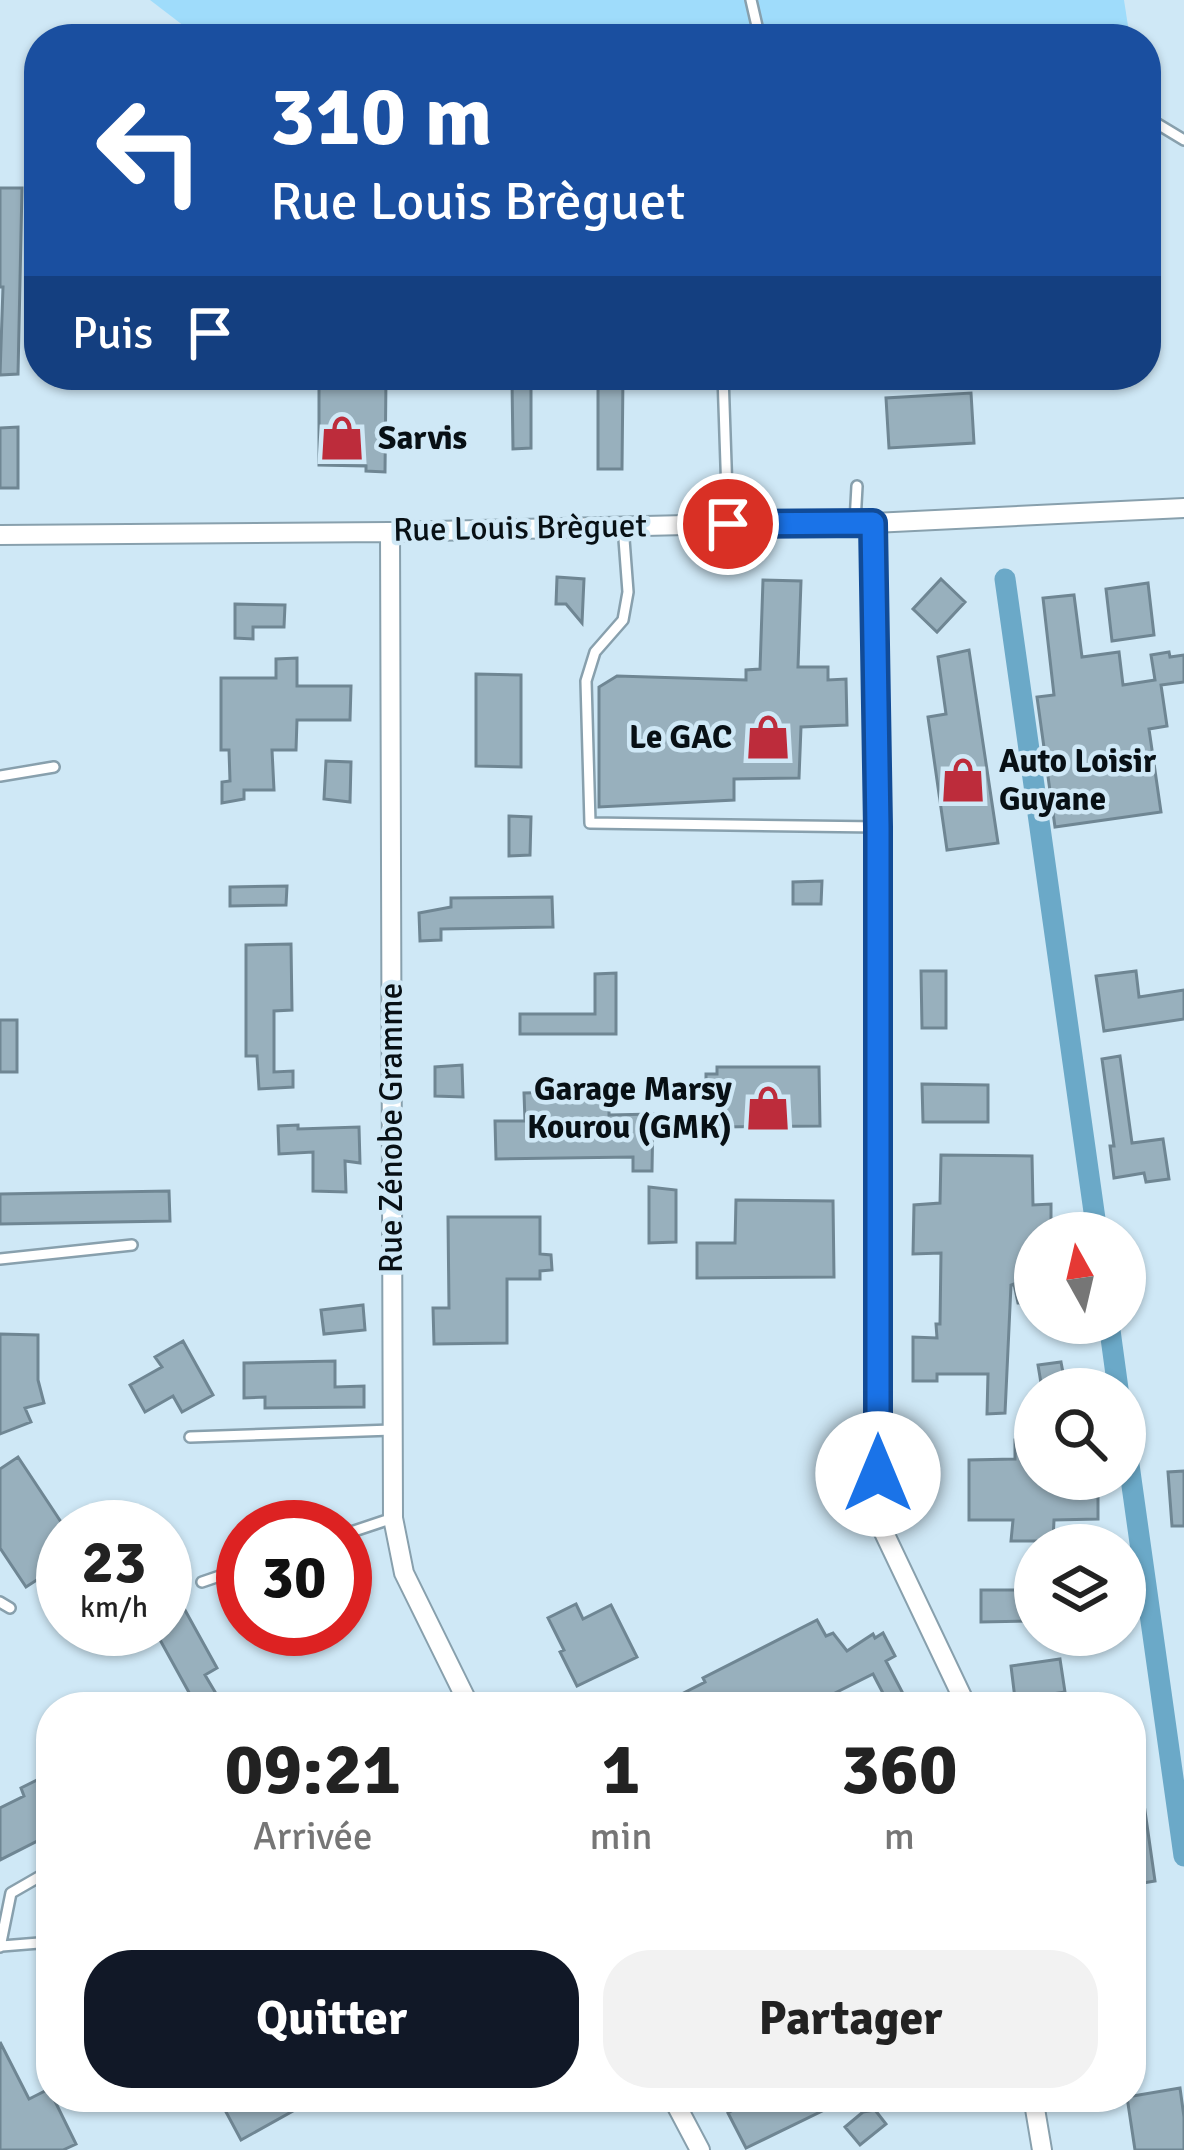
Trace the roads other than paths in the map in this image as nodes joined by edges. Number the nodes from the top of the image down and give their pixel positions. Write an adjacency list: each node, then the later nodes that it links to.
1 (724, 390): 5 (lane)
2 (857, 486): 4 (lane)
3 (1184, 508): 4 (street, Rue Louis Brèguet)
4 (864, 523): 5 (street, Rue Louis Brèguet); 11 (street)
5 (728, 524): 6 (street, Rue Louis Brèguet)
6 (623, 526): 7 (street, Rue Louis Brèguet); 11 (lane)
7 (390, 532): 8 (street, Rue Louis Brèguet); 14 (street, Rue Zénobe Gramme)
8 (0, 535)
9 (54, 767): 10 (lane)
10 (0, 776)
11 (878, 827): 21 (street)
12 (131, 1245): 13 (lane)
13 (0, 1259)
14 (392, 1430): 15 (lane); 16 (street, Rue Zénobe Gramme)
15 (190, 1437)
16 (393, 1518): 17 (lane); 20 (street, Rue Zénobe Gramme)
17 (372, 1525)
18 (216, 1577): 19 (lane)
19 (202, 1582)
20 (463, 1692)
21 (960, 1692)
22 (36, 1878): 24 (lane)
23 (36, 1942): 24 (lane)
24 (1, 1947)
25 (679, 2112): 27 (street)
26 (1036, 2112): 28 (street)
27 (700, 2150)
28 (1042, 2150)

